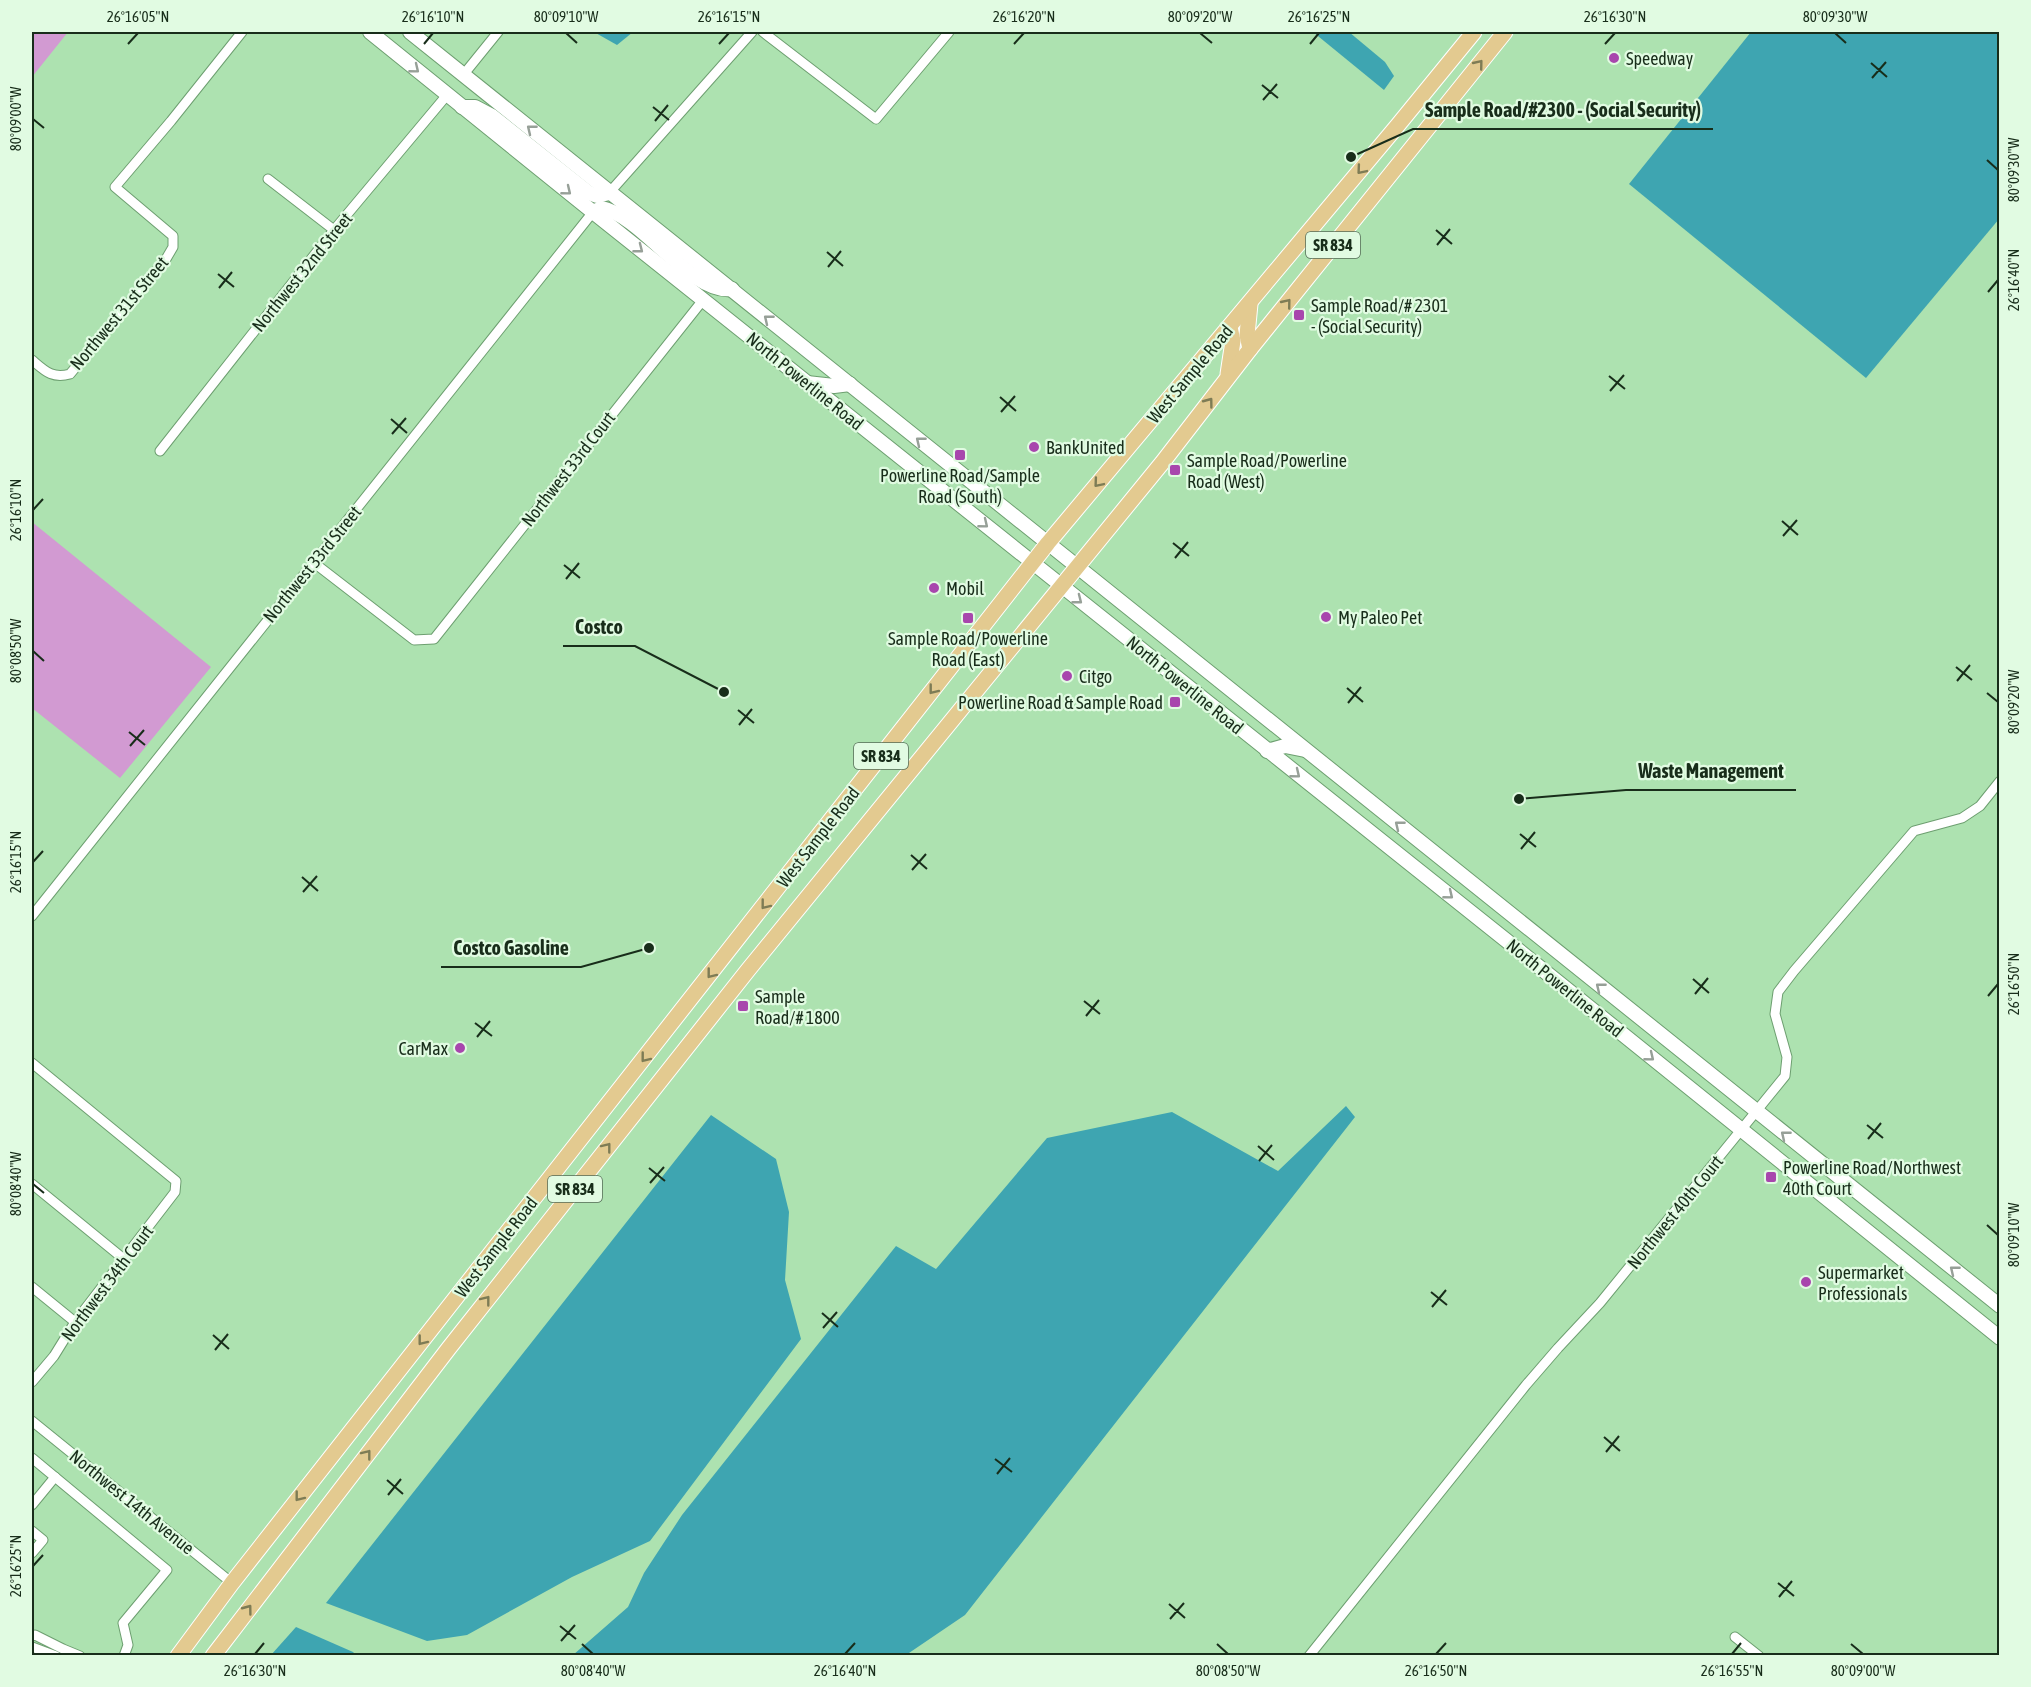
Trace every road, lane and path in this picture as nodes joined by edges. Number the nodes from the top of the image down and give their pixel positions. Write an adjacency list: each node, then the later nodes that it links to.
1 (242, 32): 22 (street, Northwest 31st Street)
2 (370, 32): 11 (main road, North Powerline Road, one-way to 11)
3 (410, 32): 10 (main road, North Powerline Road)
4 (498, 32): 10 (street)
5 (752, 32): 14 (street)
6 (763, 32): 7 (street)
7 (949, 32)
8 (1474, 32): 19 (main road, West Sample Road / SR 834, one-way to 19)
9 (1506, 32): 21 (main road, West Sample Road / SR 834, one-way to 9)
10 (464, 74): 14 (main road, North Powerline Road, one-way to 10)
11 (447, 95): 12 (main road, North Powerline Road); 16 (street, Northwest 32nd Street)
12 (462, 107): 14 (main road); 15 (main road, North Powerline Road, one-way to 15)
13 (268, 179): 16 (street)
14 (609, 193): 17 (main road, North Powerline Road)
15 (593, 212): 17 (main road); 18 (main road, North Powerline Road, one-way to 18); 28 (street, Northwest 33rd Street)
16 (334, 230): 26 (street, Northwest 32nd Street)
17 (732, 289): 25 (main road, North Powerline Road, one-way to 17)
18 (703, 300): 24 (main road, North Powerline Road); 28 (street, Northwest 33rd Court)
19 (1251, 302): 20 (main road, West Sample Road / SR 834); 21 (main road)
20 (1230, 327): 23 (main road); 27 (main road, West Sample Road / SR 834, one-way to 27)
21 (1250, 349): 23 (main road, West Sample Road / SR 834)
22 (32, 360)
23 (1227, 377): 30 (main road, West Sample Road / SR 834, one-way to 23)
24 (807, 383): 25 (main road); 29 (main road, North Powerline Road, one-way to 29)
25 (849, 384): 27 (main road, North Powerline Road, one-way to 25)
26 (160, 451)
27 (1048, 543): 29 (main road, West Sample Road / SR 834); 30 (main road, North Powerline Road)
28 (313, 562): 35 (street, Northwest 33rd Street)
29 (1032, 563): 31 (main road, North Powerline Road); 55 (main road, West Sample Road / SR 834, one-way to 55)
30 (1076, 566): 31 (main road, West Sample Road / SR 834); 32 (main road, North Powerline Road)
31 (1061, 586): 33 (main road, North Powerline Road, one-way to 33); 63 (main road, West Sample Road / SR 834, one-way to 31)
32 (1307, 750): 33 (main road); 37 (main road, North Powerline Road, one-way to 32)
33 (1267, 751): 36 (main road, North Powerline Road, one-way to 36)
34 (2000, 781): 40 (street, Northwest 40th Court)
35 (33, 912)
36 (1472, 913): 37 (main road); 38 (main road, North Powerline Road)
37 (1510, 915): 38 (main road); 40 (main road, North Powerline Road, one-way to 37)
38 (1520, 952): 41 (main road, North Powerline Road, one-way to 41)
39 (32, 1063): 43 (street, Northwest 34th Court)
40 (1757, 1113): 41 (street, Northwest 40th Court); 45 (main road, North Powerline Road, one-way to 40)
41 (1742, 1131): 47 (main road, North Powerline Road); 64 (street, Northwest 40th Court)
42 (32, 1184): 43 (street)
43 (125, 1260): 46 (street, Northwest 34th Court)
44 (32, 1287): 46 (street)
45 (2000, 1306)
46 (75, 1322): 48 (street, Northwest 34th Court)
47 (2000, 1338)
48 (32, 1382)
49 (32, 1421): 55 (street, Northwest 14th Avenue)
50 (32, 1458): 51 (street)
51 (55, 1477): 52 (street); 61 (street)
52 (32, 1505)
53 (32, 1531): 54 (street)
54 (32, 1553)
55 (232, 1583): 62 (main road, West Sample Road / SR 834)
56 (32, 1636): 60 (street)
57 (1735, 1637): 65 (street)
58 (32, 1647): 59 (street)
59 (56, 1656)
60 (81, 1656)
61 (123, 1656)
62 (178, 1656)
63 (213, 1656)
64 (1309, 1656)
65 (1759, 1656)

